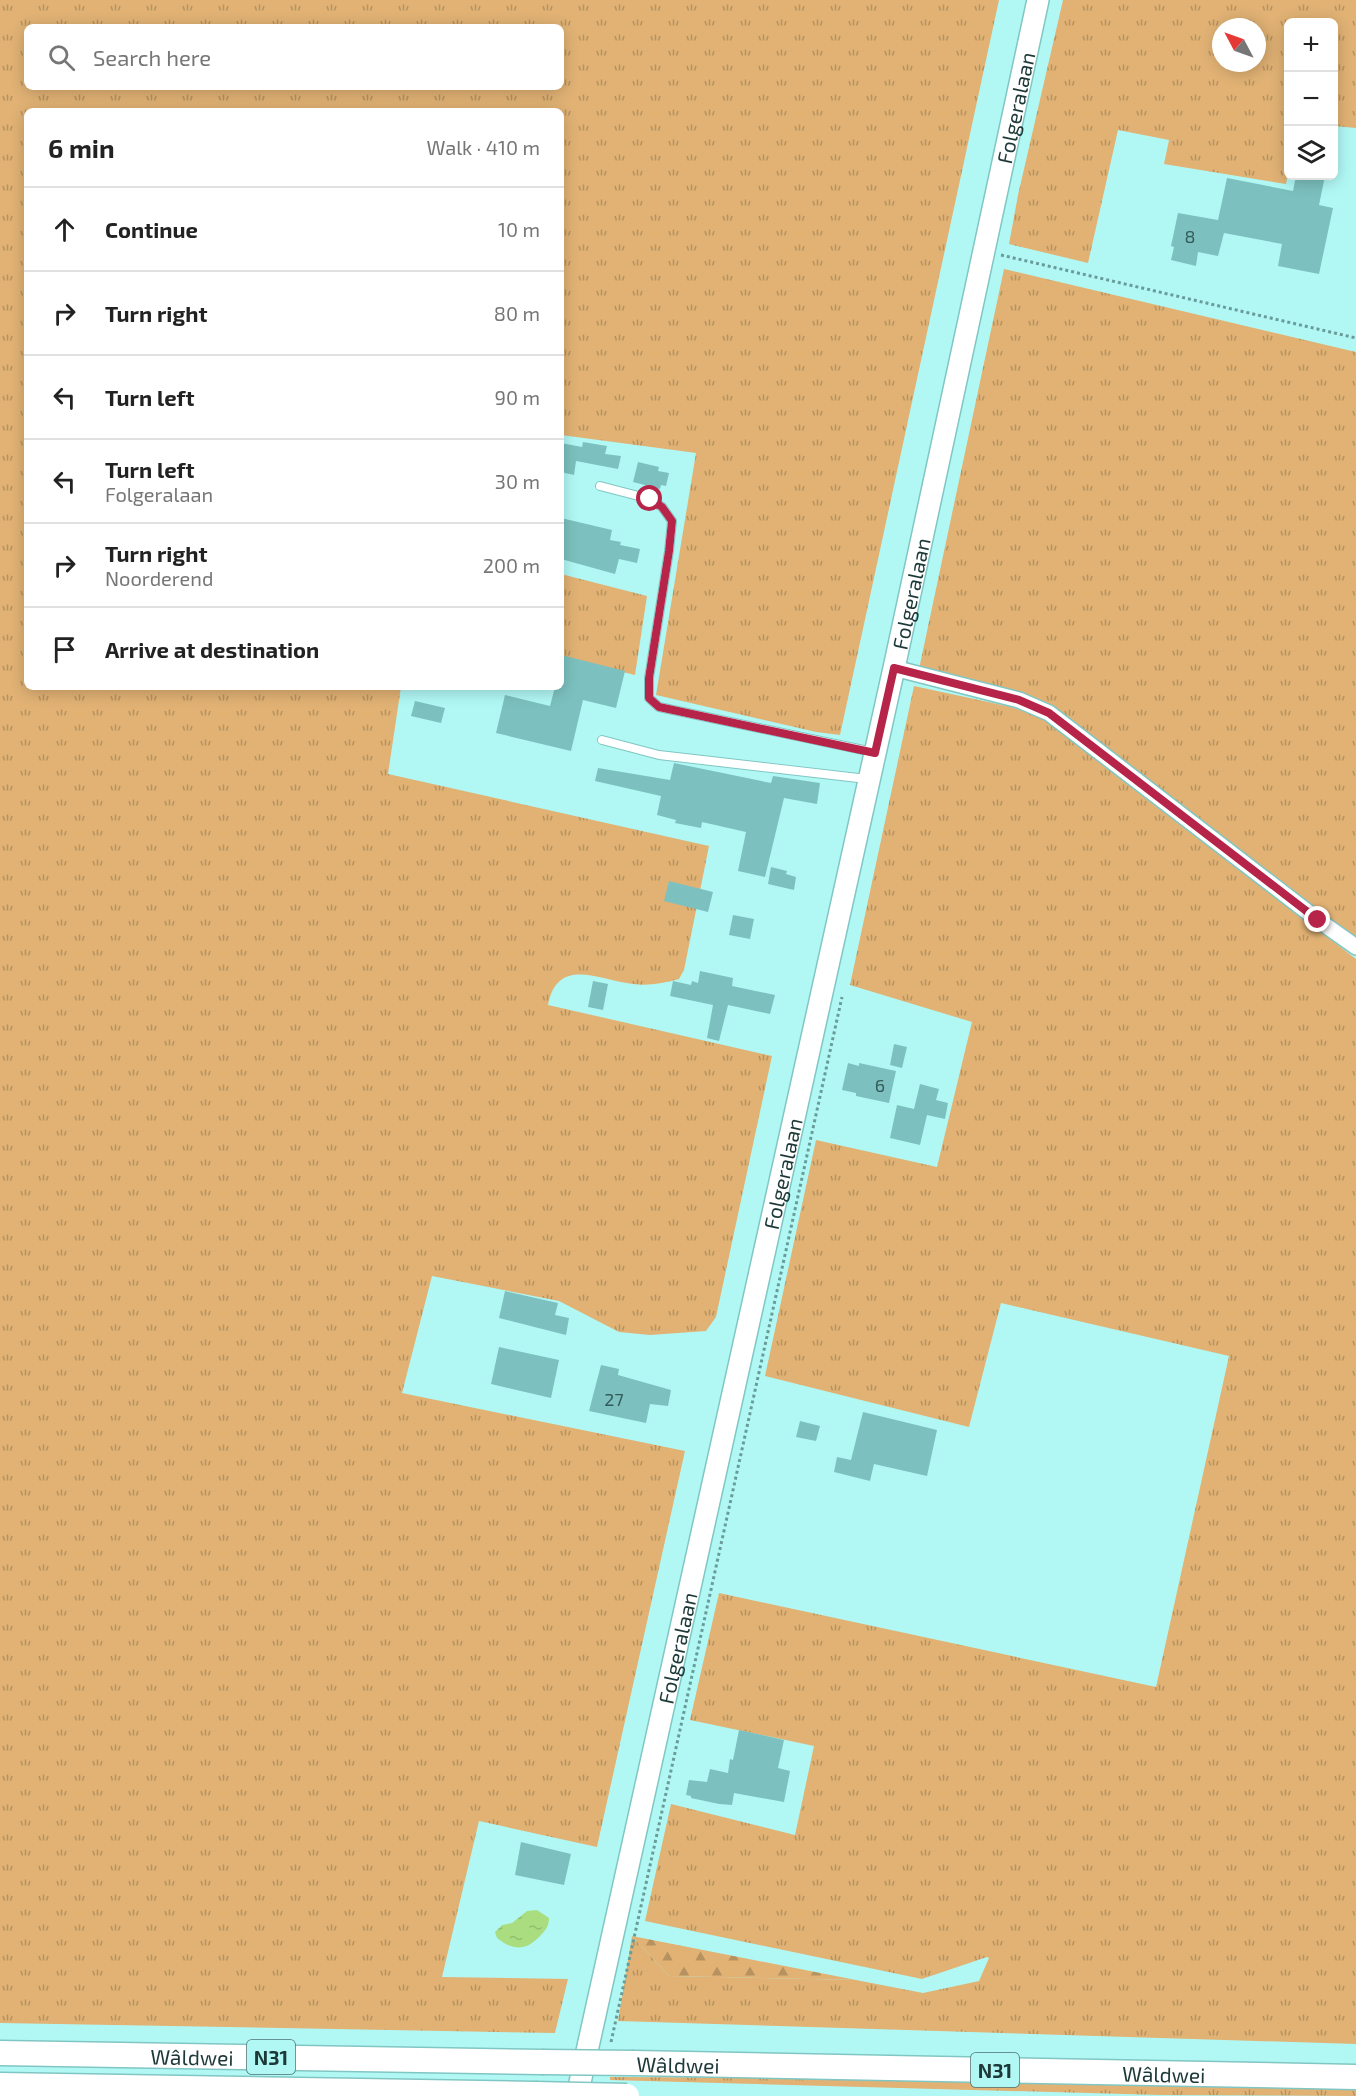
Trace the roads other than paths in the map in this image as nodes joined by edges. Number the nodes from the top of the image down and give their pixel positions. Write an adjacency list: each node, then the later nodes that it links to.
1 (1038, 0): 3 (main road, Folgeralaan)
2 (600, 486): 5 (lane)
3 (894, 668): 5 (main road, Folgeralaan); 7 (street)
4 (602, 740): 6 (lane)
5 (875, 753): 6 (main road, Folgeralaan)
6 (869, 779): 11 (main road, Folgeralaan)
7 (1356, 947)
8 (0, 2053): 9 (highway, Wâldwei / N31, bridge)
9 (1356, 2077)
10 (0, 2085): 12 (highway, Wâldwei / N31, bridge)
11 (577, 2096)
12 (629, 2096)

